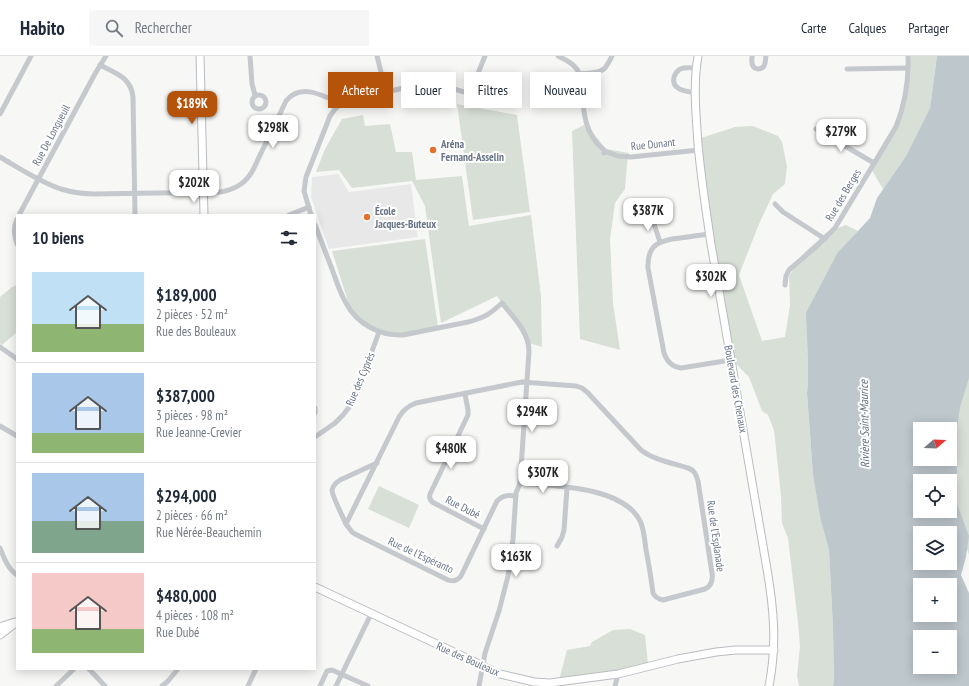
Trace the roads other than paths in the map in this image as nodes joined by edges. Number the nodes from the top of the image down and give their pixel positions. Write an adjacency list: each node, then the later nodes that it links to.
1 (31, 56): 26 (street)
2 (106, 56): 13 (street, Rue De Longueuil)
3 (200, 56): 32 (street)
4 (250, 56): 22 (street)
5 (377, 56): 17 (street)
6 (485, 56): 20 (street)
7 (558, 56): 18 (street)
8 (698, 56): 14 (street, Boulevard des Chenaux)
9 (752, 56): 10 (street)
10 (766, 56)
11 (908, 56): 15 (street, Rue des Berges)
12 (610, 57): 19 (street)
13 (100, 65): 31 (street, Rue De Longueuil); 33 (street)
14 (696, 68): 21 (street, Boulevard des Chenaux); 21 (street)
15 (908, 68): 16 (street); 30 (street, Rue des Berges)
16 (847, 69)
17 (381, 72)
18 (578, 72)
19 (598, 72)
20 (393, 91)
21 (694, 92): 28 (street, Boulevard des Chenaux)
22 (255, 95)
23 (328, 98): 32 (street)
24 (336, 108): 35 (street)
25 (584, 108): 28 (street, Rue Dunant)
26 (0, 114)
27 (816, 128): 30 (street)
28 (699, 150): 44 (street, Boulevard des Chenaux)
29 (0, 157): 31 (street)
30 (874, 163): 45 (street, Rue des Berges)
31 (38, 178): 33 (street); 36 (street, Rue De Longueuil)
32 (204, 193): 33 (street); 38 (street)
33 (135, 194): 37 (street)
34 (775, 204): 45 (street)
35 (309, 207): 39 (street); 40 (street)
36 (20, 214)
37 (135, 214)
38 (204, 214)
39 (292, 214)
40 (311, 214)
41 (652, 218): 47 (street)
42 (16, 222): 46 (street)
43 (316, 228): 49 (street)
44 (709, 234): 47 (street); 52 (street, Boulevard des Chenaux)
45 (825, 239): 48 (street, Rue des Berges)
46 (16, 240)
47 (660, 242): 52 (street)
48 (785, 285)
49 (378, 332): 53 (street); 57 (street, Rue des Cyprès)
50 (0, 347): 51 (street)
51 (16, 358)
52 (731, 360): 73 (street, Boulevard des Chenaux)
53 (527, 382): 54 (street); 59 (street); 60 (street, Rue de l'Esplanade)
54 (465, 394): 58 (street); 63 (street, Rue Dubé)
55 (0, 426): 56 (street)
56 (16, 435)
57 (316, 436)
58 (377, 463): 62 (street); 62 (street, Rue de l'Espéranto)
59 (520, 483): 60 (street, Rue de l'Esplanade); 61 (street)
60 (567, 488): 64 (street)
61 (516, 496): 63 (street, Rue de l'Espéranto); 74 (street)
62 (346, 524): 63 (street, Rue de l'Espéranto)
63 (484, 529)
64 (557, 546)
65 (0, 548): 66 (street)
66 (16, 574)
67 (316, 588): 68 (street, Rue des Bouleaux)
68 (371, 614): 74 (street, Rue des Bouleaux); 79 (street)
69 (16, 622): 71 (street)
70 (16, 623): 72 (street)
71 (0, 627)
72 (0, 635)
73 (774, 650): 80 (street, Rue des Bouleaux); 90 (street, Boulevard des Chenaux)
74 (483, 666): 80 (street, Rue des Bouleaux); 88 (street)
75 (73, 670): 81 (street)
76 (90, 670): 82 (street)
77 (177, 670): 83 (street)
78 (256, 670): 84 (street)
79 (342, 674): 85 (street); 86 (street); 87 (street)
80 (618, 674): 89 (street)
81 (56, 686)
82 (105, 686)
83 (162, 686)
84 (248, 686)
85 (320, 686)
86 (336, 686)
87 (368, 686)
88 (479, 686)
89 (615, 686)
90 (769, 686)

